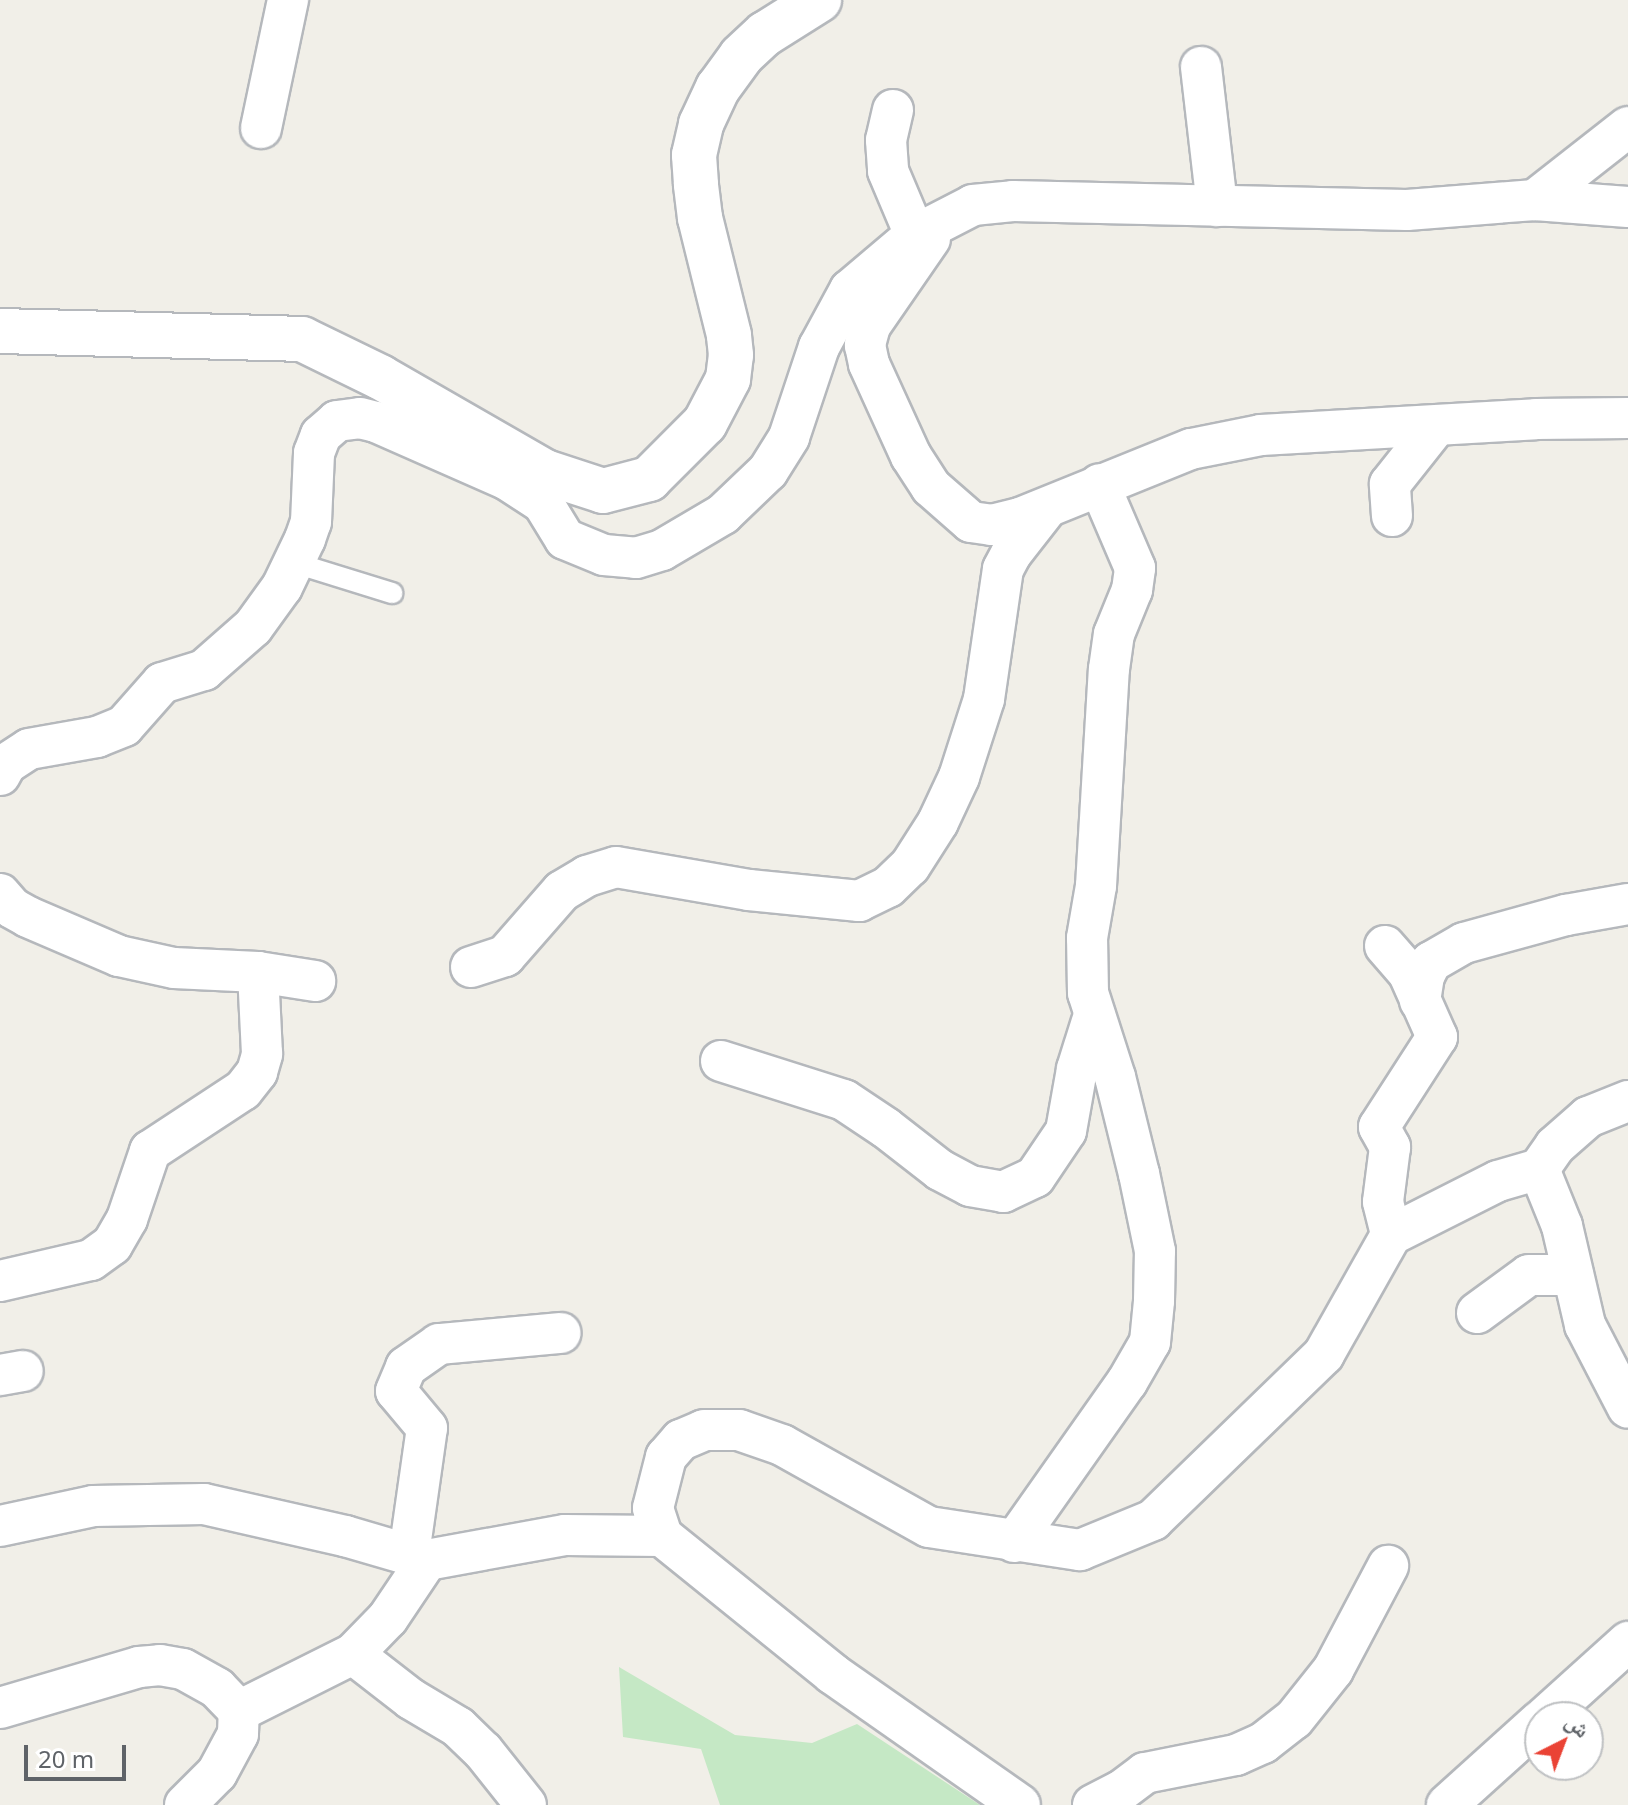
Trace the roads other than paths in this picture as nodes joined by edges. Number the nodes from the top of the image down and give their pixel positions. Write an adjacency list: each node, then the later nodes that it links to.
1 (288, 0): 6 (street)
2 (819, 0): 15 (street)
3 (1201, 67): 8 (street)
4 (893, 110): 10 (street)
5 (1628, 127): 7 (street)
6 (261, 128)
7 (1535, 200): 8 (street); 9 (street)
8 (1217, 206): 10 (street)
9 (1628, 207)
10 (931, 226): 15 (street); 16 (street)
11 (0, 331): 15 (street)
12 (1628, 418): 13 (street)
13 (1436, 426): 14 (street); 17 (street)
14 (1099, 484): 16 (street); 28 (street)
15 (544, 488): 18 (street)
16 (1047, 508): 24 (street)
17 (1392, 516)
18 (295, 563): 19 (lane); 20 (street)
19 (392, 593)
20 (0, 775)
21 (0, 894): 25 (street)
22 (1628, 904): 27 (street)
23 (1385, 946): 27 (street)
24 (471, 967)
25 (258, 972): 26 (street); 34 (street)
26 (315, 981)
27 (1420, 1001): 32 (street)
28 (1094, 1015): 29 (street); 40 (street)
29 (721, 1061)
30 (1628, 1101): 31 (street)
31 (1539, 1169): 32 (street); 33 (street)
32 (1391, 1235): 40 (street)
33 (1573, 1275): 35 (street); 37 (street)
34 (0, 1281)
35 (1477, 1313)
36 (561, 1333): 41 (street)
37 (1628, 1408)
38 (0, 1526): 41 (street)
39 (662, 1536): 40 (street); 41 (street); 51 (street)
40 (1014, 1542)
41 (418, 1557): 44 (street)
42 (1388, 1566): 52 (street)
43 (1628, 1642): 45 (street)
44 (353, 1654): 47 (street); 50 (street)
45 (1563, 1701)
46 (0, 1708): 47 (street)
47 (239, 1711): 49 (street)
48 (1524, 1735): 53 (street)
49 (192, 1803)
50 (526, 1805)
51 (1020, 1805)
52 (1093, 1805)
53 (1447, 1805)

